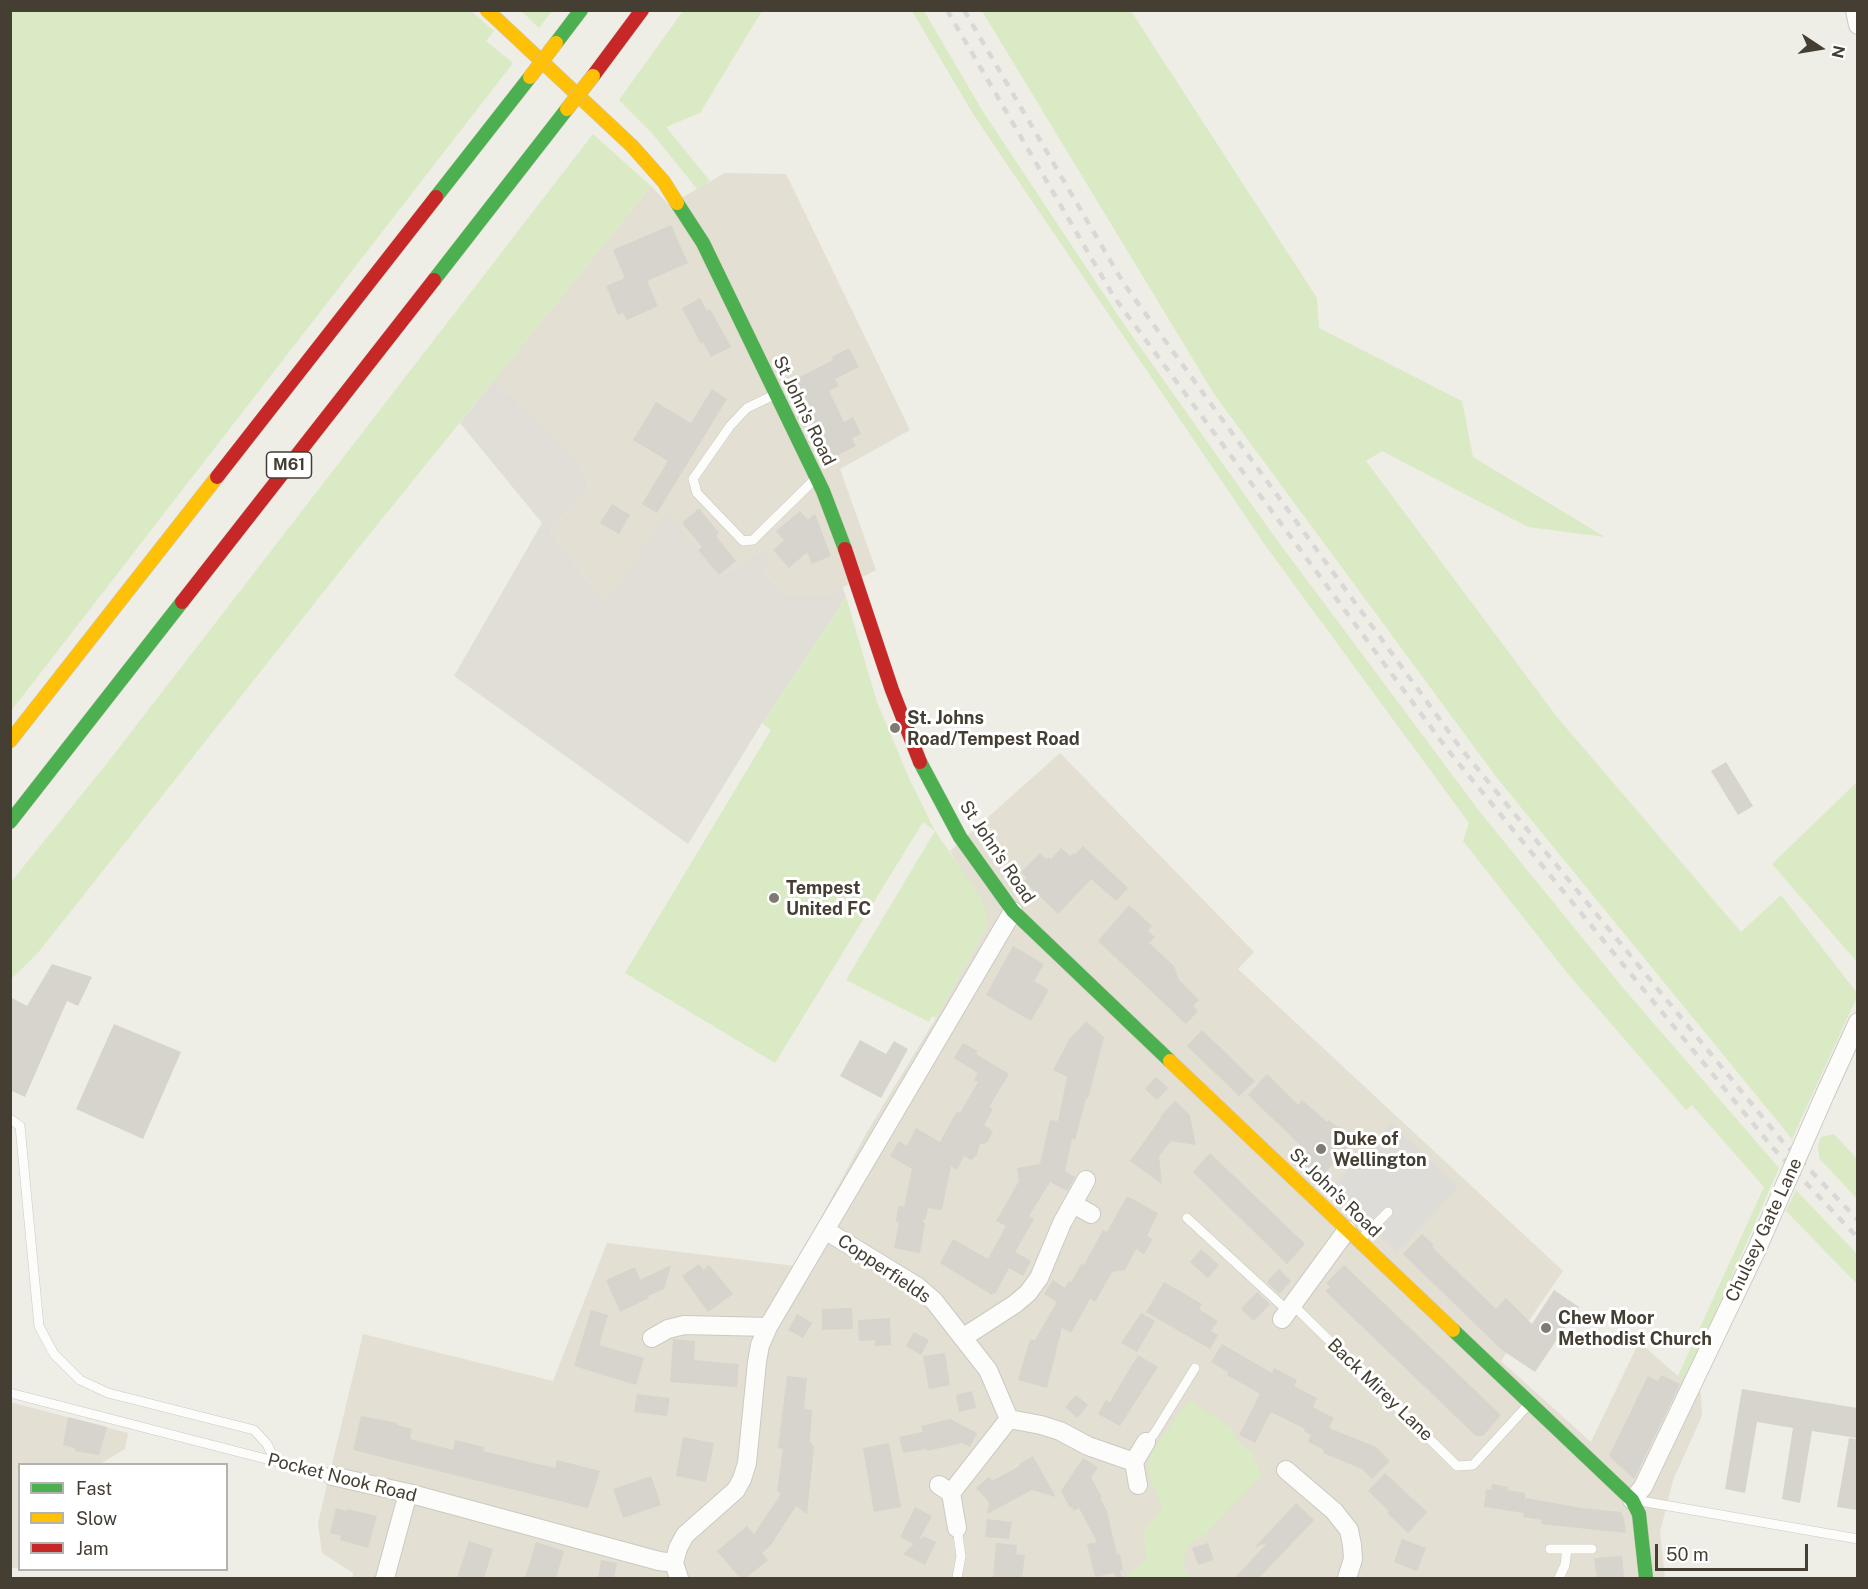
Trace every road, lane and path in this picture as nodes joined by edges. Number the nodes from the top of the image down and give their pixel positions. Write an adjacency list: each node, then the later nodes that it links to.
1 (488, 10): 6 (main road, St John's Road)
2 (581, 10): 8 (main road, M61, bridge)
3 (642, 10): 9 (main road, M61, bridge)
4 (1856, 10): 5 (street)
5 (1857, 25)
6 (776, 394): 7 (main road, St John's Road); 7 (lane)
7 (816, 478): 10 (main road, St John's Road)
8 (10, 741)
9 (10, 822)
10 (1013, 911): 18 (street); 19 (main road, St John's Road)
11 (1857, 1022): 35 (street, Chulsey Gate Lane, bridge)
12 (10, 1119): 29 (lane)
13 (1086, 1180): 14 (street)
14 (1073, 1204): 16 (street); 22 (street)
15 (1388, 1212): 19 (lane)
16 (1090, 1214)
17 (1187, 1218): 20 (lane, Back Mirey Lane)
18 (825, 1230): 21 (street); 22 (street, Copperfields)
19 (1353, 1236): 20 (street); 26 (main road, St John's Road)
20 (1288, 1311): 26 (lane, Back Mirey Lane)
21 (768, 1327): 23 (street); 41 (street)
22 (964, 1337): 27 (street, Copperfields)
23 (652, 1338)
24 (1195, 1368): 28 (lane)
25 (10, 1393): 29 (lane, Pocket Nook Road)
26 (1530, 1403): 35 (main road, St John's Road)
27 (1009, 1419): 30 (street); 36 (street)
28 (1146, 1442): 30 (street)
29 (275, 1461): 32 (lane, Pocket Nook Road)
30 (1134, 1462): 33 (street)
31 (1286, 1470): 44 (street)
32 (332, 1476): 34 (street, Pocket Nook Road)
33 (1138, 1485)
34 (408, 1493): 41 (street, Pocket Nook Road); 42 (street)
35 (1632, 1500): 37 (lane); 46 (main road, St John's Road)
36 (957, 1528): 43 (lane)
37 (1857, 1539)
38 (1550, 1549): 39 (lane)
39 (1568, 1549): 40 (lane); 45 (lane)
40 (1592, 1549)
41 (676, 1571)
42 (385, 1578)
43 (957, 1578)
44 (1347, 1578)
45 (1559, 1578)
46 (1646, 1578)

